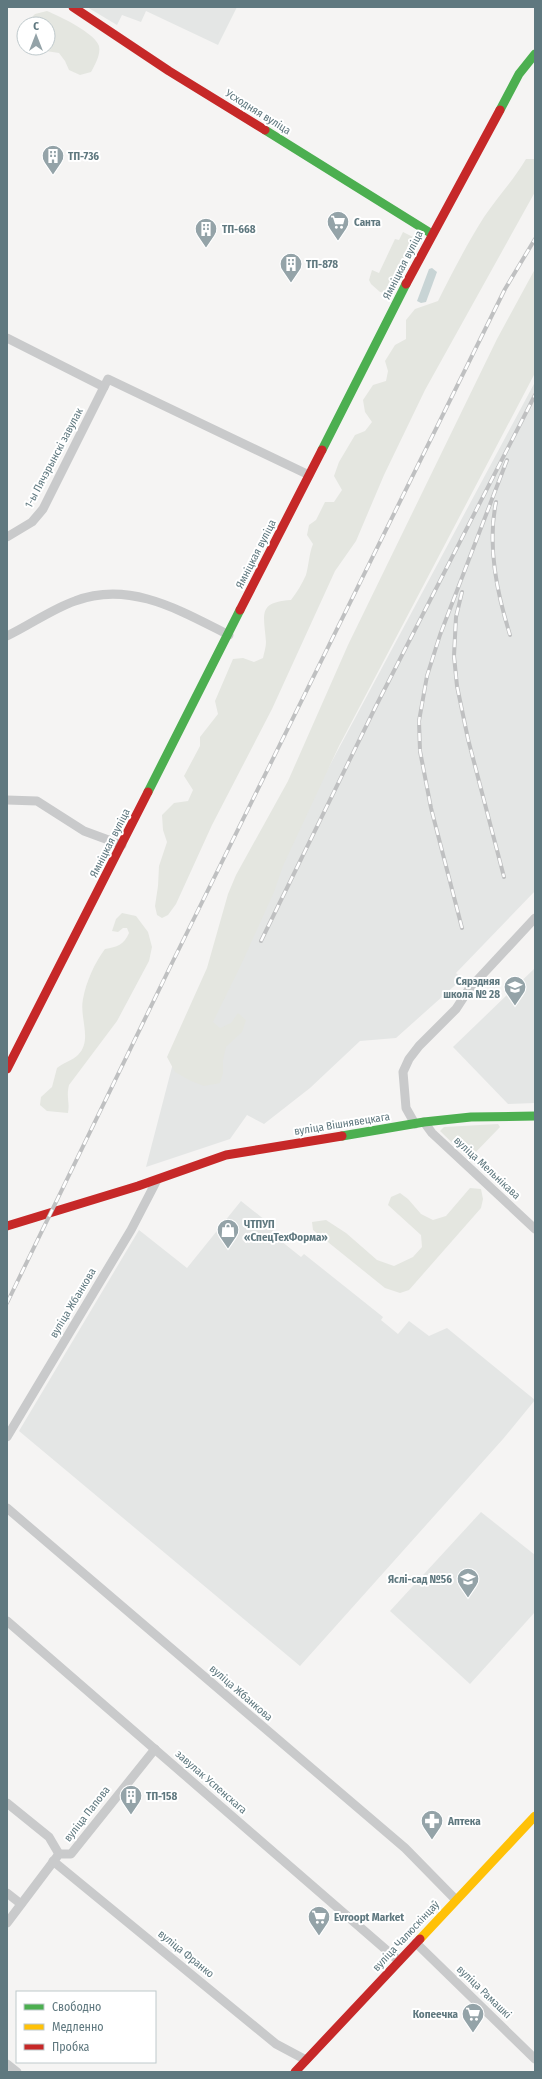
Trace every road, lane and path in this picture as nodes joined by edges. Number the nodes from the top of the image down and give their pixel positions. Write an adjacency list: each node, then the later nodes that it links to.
1 (73, 7): 3 (main road, Усходняя вуліца)
2 (535, 54): 3 (main road, Ямніцкая вуліца)
3 (432, 234): 6 (main road, Ямніцкая вуліца)
4 (7, 338): 5 (street)
5 (106, 383): 6 (street); 7 (street, 1-ы Пячэрынскі завулак)
6 (309, 475): 8 (main road, Ямніцкая вуліца)
7 (7, 536)
8 (229, 635): 9 (street); 11 (main road, Ямніцкая вуліца)
9 (7, 636)
10 (7, 800): 11 (street)
11 (122, 844): 13 (main road, Ямніцкая вуліца)
12 (535, 918): 16 (street)
13 (7, 1069)
14 (535, 1116): 15 (main road, вуліца Вішнявецкага)
15 (424, 1122): 16 (main road, вуліца Вішнявецкага); 19 (street, вуліца Мельнікава)
16 (415, 1124): 17 (main road, вуліца Вішнявецкага)
17 (157, 1180): 18 (main road, вуліца Вішнявецкага); 20 (street, вуліца Жбанкова)
18 (7, 1226)
19 (535, 1229)
20 (7, 1437)
21 (7, 1508): 28 (street, вуліца Жбанкова)
22 (7, 1620): 23 (street, завулак Успенскага)
23 (155, 1749): 26 (street, вуліца Папова); 32 (street, завулак Успенскага)
24 (7, 1802): 26 (street, вуліца Франко)
25 (535, 1816): 28 (main road, вуліца Чалюскінцаў)
26 (56, 1857): 29 (street); 34 (street, вуліца Франко)
27 (7, 1893): 29 (street)
28 (456, 1900): 31 (main road, вуліца Чалюскінцаў)
29 (21, 1904): 30 (street)
30 (7, 1923)
31 (416, 1943): 32 (main road, вуліца Чалюскінцаў); 33 (street, вуліца Рамашкі)
32 (399, 1961): 34 (main road, вуліца Чалюскінцаў)
33 (535, 2059)
34 (306, 2060): 36 (main road, вуліца Чалюскінцаў)
35 (7, 2064): 37 (street)
36 (299, 2071)
37 (17, 2072)

